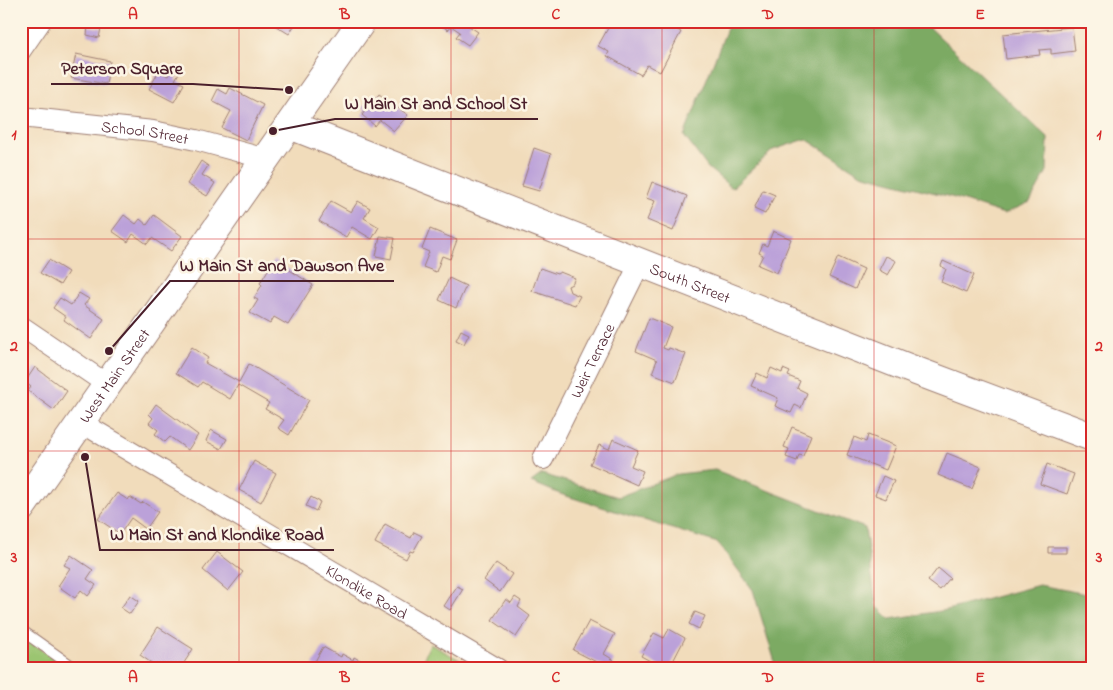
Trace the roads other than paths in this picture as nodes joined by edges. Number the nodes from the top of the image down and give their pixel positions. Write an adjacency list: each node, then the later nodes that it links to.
1 (41, 21): 3 (street)
2 (362, 21): 5 (street, West Main Street)
3 (21, 50)
4 (21, 117): 6 (street, School Street)
5 (290, 125): 6 (street, West Main Street); 7 (street, South Street)
6 (266, 160): 9 (street, West Main Street)
7 (640, 263): 11 (street, South Street); 12 (street, Weir Terrace)
8 (21, 326): 9 (street)
9 (108, 385): 10 (street, West Main Street)
10 (82, 423): 13 (street, West Main Street); 16 (street, Klondike Road)
11 (1092, 437)
12 (543, 459)
13 (21, 508)
14 (21, 630): 15 (lane)
15 (76, 669)
16 (498, 669)

